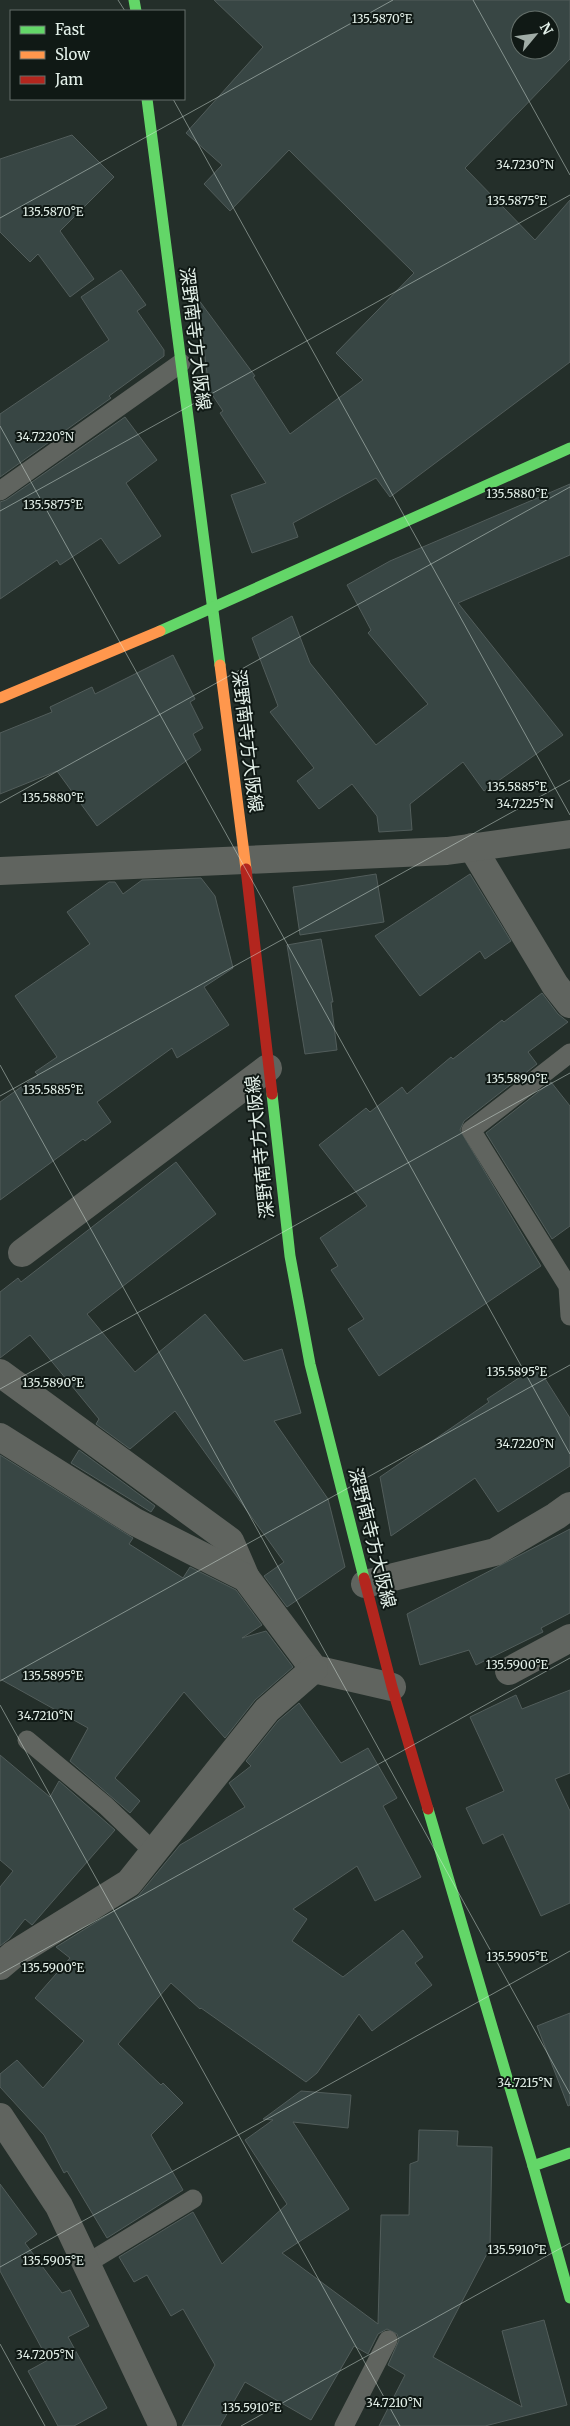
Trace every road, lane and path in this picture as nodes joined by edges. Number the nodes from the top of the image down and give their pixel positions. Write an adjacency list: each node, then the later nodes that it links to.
1 (147, 100): 2 (main road, 深野南寺方大阪線)
2 (181, 363): 4 (lane); 5 (main road, 深野南寺方大阪線)
3 (570, 448): 5 (main road)
4 (0, 491)
5 (212, 609): 6 (main road); 9 (main road, 深野南寺方大阪線)
6 (0, 698)
7 (570, 834): 8 (street)
8 (472, 847): 9 (street); 11 (street)
9 (245, 860): 10 (street); 13 (main road, 深野南寺方大阪線)
10 (0, 872)
11 (570, 1004)
12 (570, 1053): 15 (lane)
13 (268, 1068): 14 (street); 20 (main road, 深野南寺方大阪線)
14 (22, 1253)
15 (570, 1316)
16 (0, 1373): 19 (street)
17 (0, 1437): 19 (street)
18 (570, 1506): 20 (street)
19 (246, 1578): 22 (street)
20 (365, 1584): 24 (main road, 深野南寺方大阪線)
21 (570, 1638): 23 (street)
22 (314, 1669): 24 (street); 26 (street)
23 (509, 1671)
24 (392, 1687): 30 (main road, 深野南寺方大阪線)
25 (27, 1740): 26 (lane)
26 (154, 1852): 27 (street)
27 (0, 1966)
28 (0, 2117): 32 (street)
29 (570, 2154): 30 (main road)
30 (533, 2166): 33 (main road, 深野南寺方大阪線)
31 (193, 2199): 32 (lane)
32 (86, 2264): 35 (street)
33 (570, 2298)
34 (388, 2340): 36 (lane)
35 (163, 2426)
36 (344, 2426)

